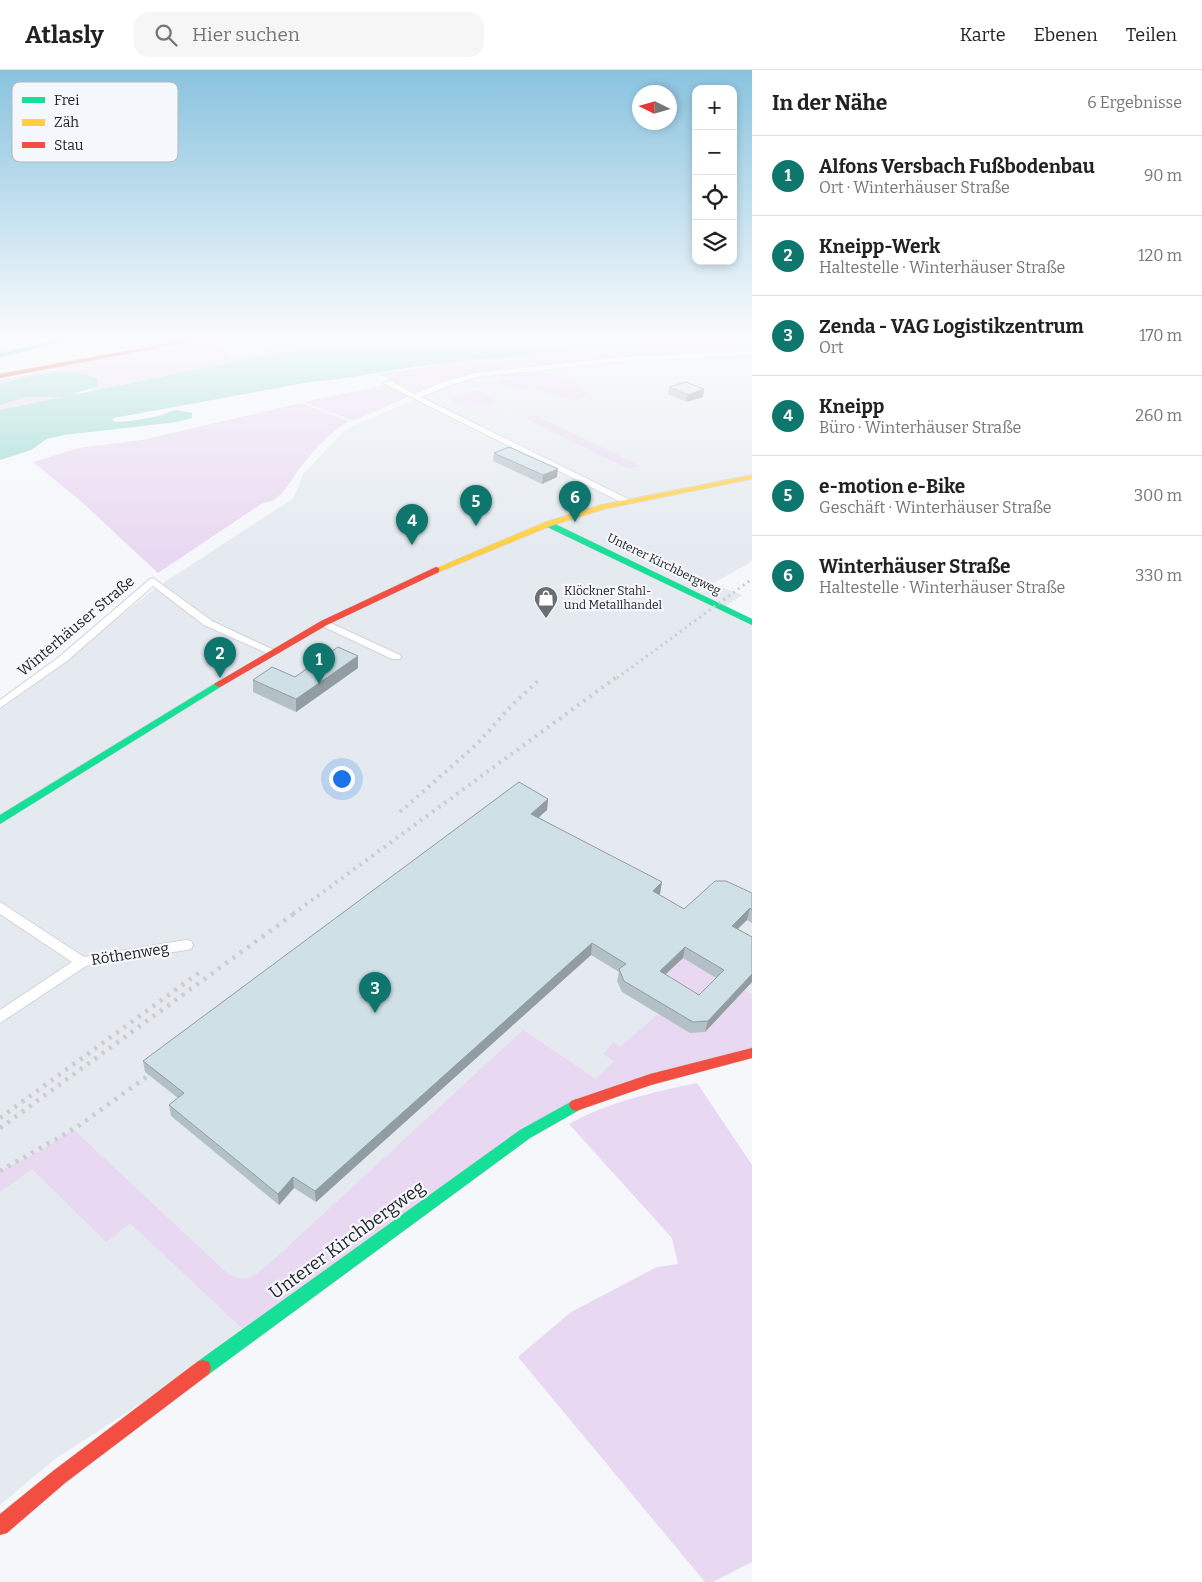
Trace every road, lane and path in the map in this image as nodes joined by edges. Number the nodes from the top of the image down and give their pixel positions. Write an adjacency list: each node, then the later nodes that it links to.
1 (440, 410): 3 (street)
2 (752, 477): 3 (main road)
3 (625, 501): 4 (main road)
4 (548, 524): 5 (main road, Unterer Kirchbergweg); 6 (main road)
5 (752, 622)
6 (324, 623): 7 (main road); 8 (street)
7 (273, 652): 9 (street, Winterhäuser Straße); 10 (main road)
8 (396, 657)
9 (0, 705)
10 (0, 820)
11 (0, 907): 13 (street)
12 (186, 945): 13 (street, Röthenweg)
13 (82, 962): 14 (street, Röthenweg)
14 (0, 1017)
15 (752, 1053): 16 (main road, Unterer Kirchbergweg)
16 (0, 1526)

